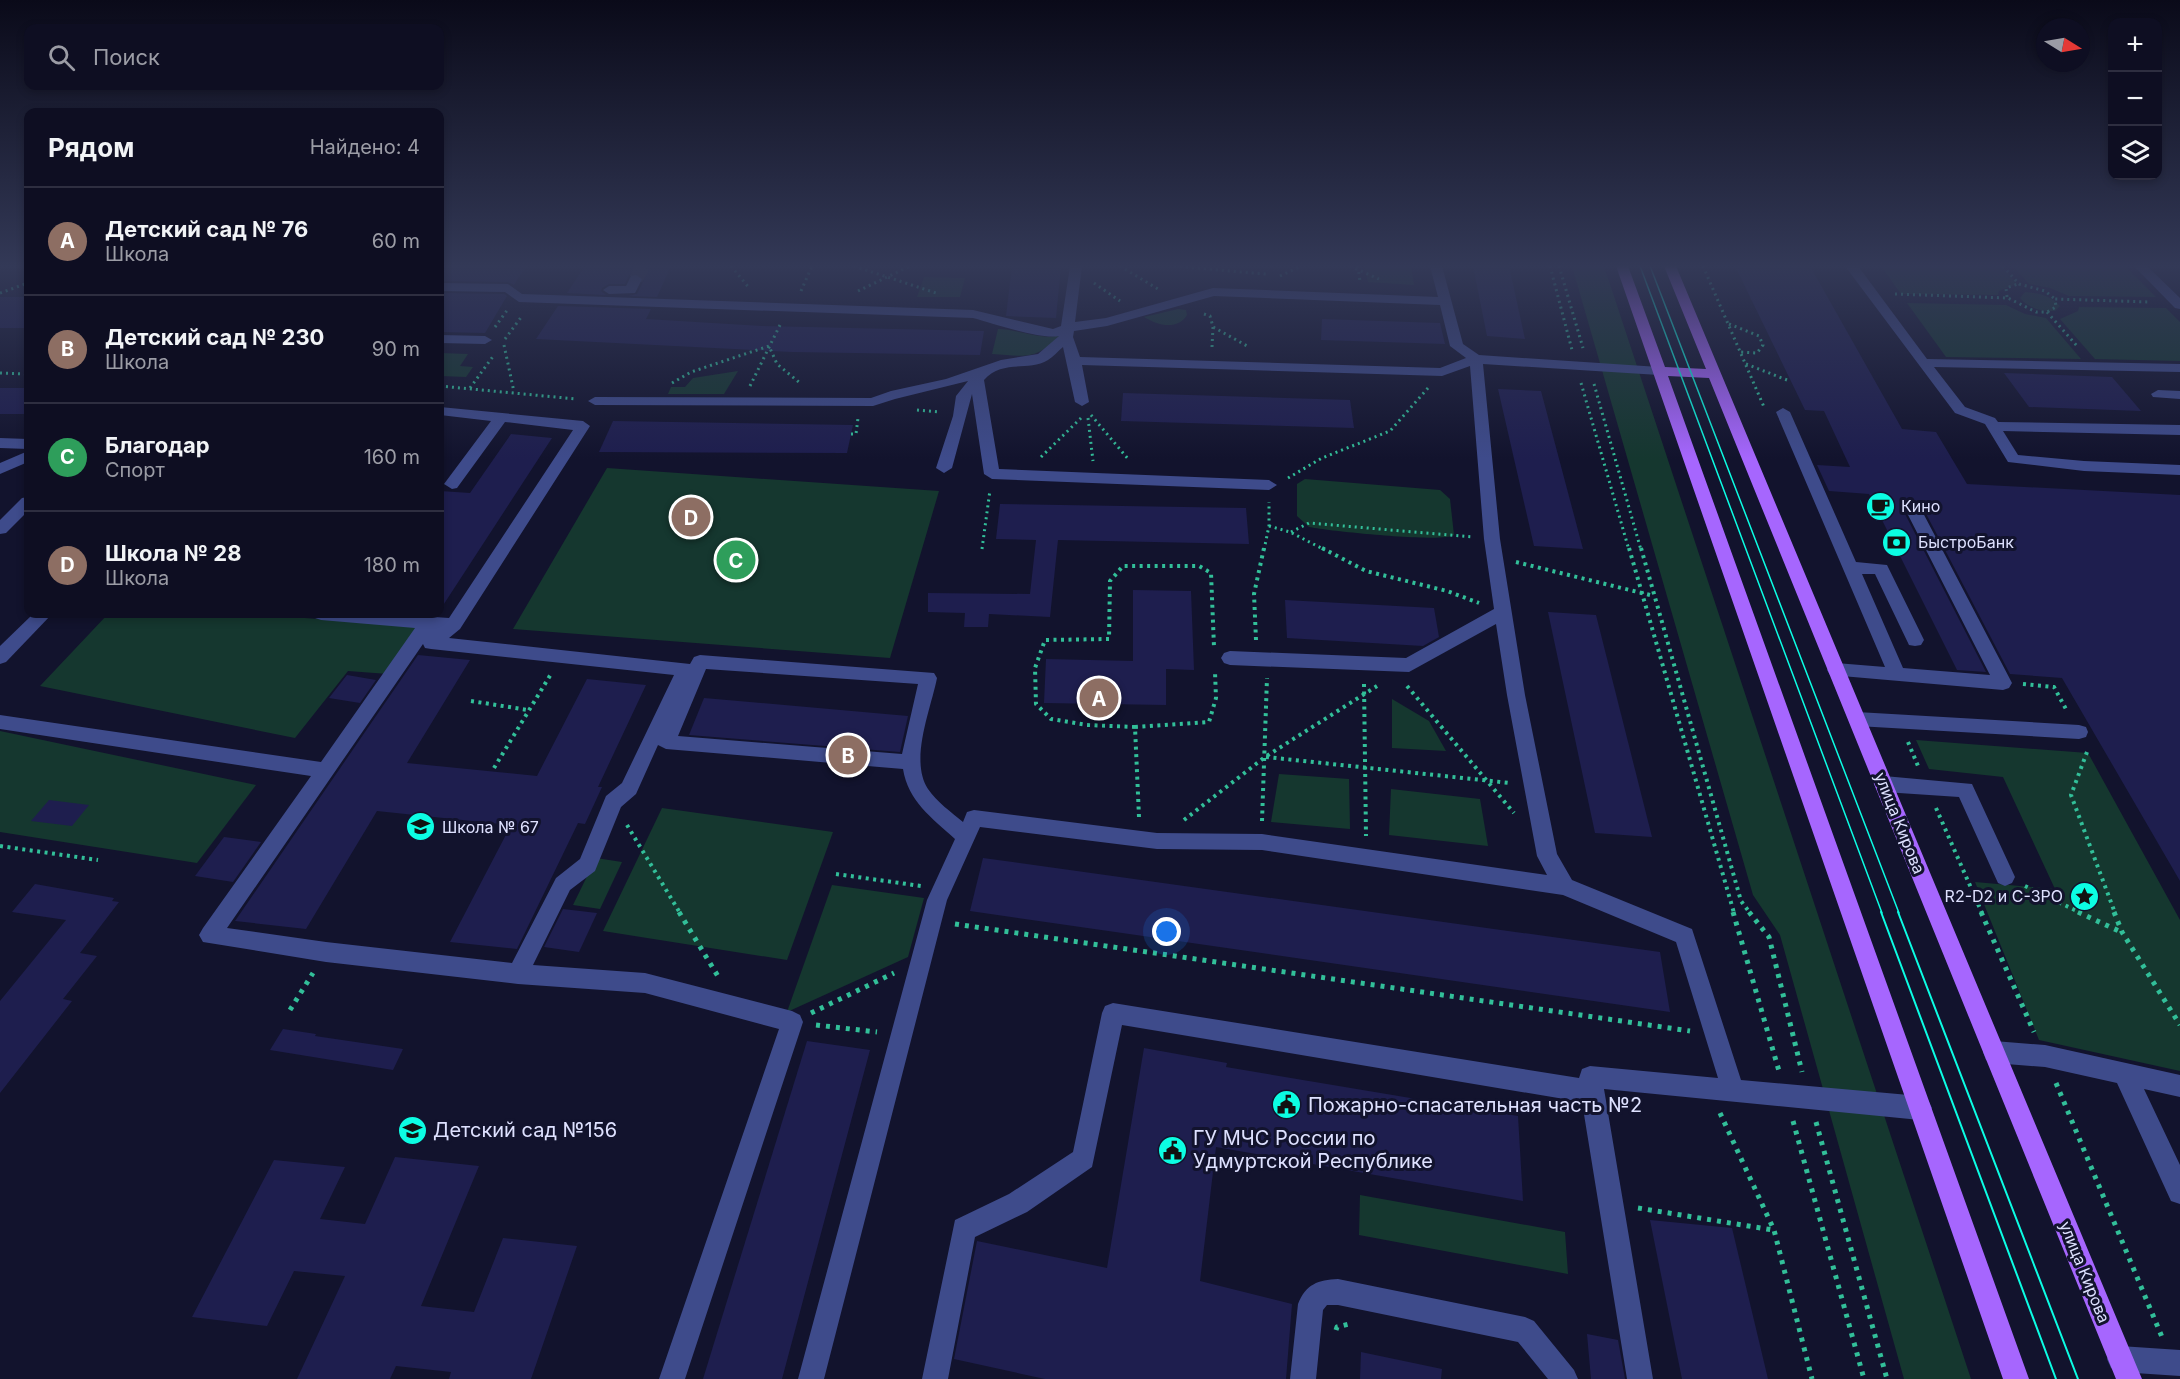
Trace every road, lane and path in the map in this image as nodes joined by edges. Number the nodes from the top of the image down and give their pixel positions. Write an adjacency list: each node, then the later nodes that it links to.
1 (492, 330): 17 (path)
2 (778, 330): 19 (path)
3 (1037, 330): 15 (street)
4 (1074, 330): 15 (street)
5 (1219, 330): 27 (path)
6 (1452, 330): 21 (street)
7 (1571, 330): 25 (path)
8 (1574, 330): 25 (path)
9 (1645, 330): 29 (main road)
10 (1697, 330): 33 (main road, улица Кирова)
11 (1731, 330): 20 (path)
12 (1744, 330): 20 (path)
13 (1898, 330): 24 (street)
14 (2063, 330): 26 (path)
15 (1068, 332): 22 (street); 34 (street)
16 (444, 339): 17 (street)
17 (485, 340)
18 (503, 342): 37 (path)
19 (769, 346): 41 (path); 42 (path); 44 (path)
20 (1740, 352): 23 (path)
21 (1476, 359): 25 (street); 30 (street); 69 (street)
22 (1074, 361): 27 (street); 45 (street)
23 (1745, 363): 35 (path); 47 (path)
24 (1923, 363): 26 (street); 51 (street)
25 (1583, 366): 29 (street); 72 (path); 73 (path)
26 (2095, 366): 28 (street)
27 (1286, 368): 30 (street)
28 (2180, 368)
29 (1659, 371): 33 (main road); 138 (main road)
30 (1442, 372): 64 (path)
31 (0, 374): 32 (path)
32 (24, 374)
33 (1715, 374): 86 (main road, улица Кирова)
34 (981, 376): 43 (street); 49 (street); 59 (street)
35 (1787, 380)
36 (444, 386): 37 (path)
37 (514, 392): 40 (path)
38 (2158, 394): 39 (street)
39 (2180, 395)
40 (596, 401): 41 (street)
41 (657, 402): 42 (street)
42 (742, 402): 44 (street)
43 (873, 402): 44 (street); 49 (path)
44 (827, 403)
45 (1085, 407): 60 (path); 61 (path); 62 (path)
46 (444, 411): 50 (street)
47 (1766, 411)
48 (1783, 412): 71 (street)
49 (960, 416): 56 (street)
50 (501, 417): 63 (street); 78 (street)
51 (1993, 426): 52 (street); 58 (street)
52 (2180, 430)
53 (0, 443): 54 (street)
54 (24, 444)
55 (24, 458): 57 (street)
56 (944, 468)
57 (0, 469)
58 (2180, 470)
59 (992, 474): 60 (street); 70 (path)
60 (1022, 475): 61 (street)
61 (1095, 478): 62 (street)
62 (1146, 481): 64 (street)
63 (452, 484)
64 (1269, 485)
65 (24, 506): 67 (street)
66 (1914, 511): 88 (street)
67 (0, 529)
68 (1290, 532): 69 (path); 74 (path); 83 (path)
69 (1493, 548): 72 (path); 74 (street)
70 (982, 549)
71 (1850, 567): 79 (street); 87 (street)
72 (1641, 592): 73 (path); 136 (path)
73 (1655, 596): 137 (path)
74 (1503, 612): 85 (street); 116 (street)
75 (39, 618): 80 (street)
76 (369, 618): 77 (street)
77 (428, 623): 78 (street); 101 (street)
78 (454, 625): 81 (street)
79 (1915, 640)
80 (0, 657)
81 (562, 657): 91 (path); 106 (street)
82 (1219, 658): 83 (street); 95 (path); 95 (path)
83 (1262, 659): 84 (street); 97 (path)
84 (1364, 664): 85 (street); 89 (path)
85 (1393, 669): 89 (path); 102 (path)
86 (1836, 670): 87 (street); 92 (main road, улица Кирова)
87 (1897, 674): 88 (street)
88 (2003, 683): 96 (path)
89 (1364, 694): 97 (path); 100 (path)
90 (471, 702): 91 (path)
91 (528, 710): 99 (path)
92 (1857, 719): 94 (street); 104 (main road, улица Кирова)
93 (0, 722): 101 (street)
94 (1900, 722): 96 (street); 105 (path)
95 (1135, 727): 109 (path)
96 (2079, 732): 119 (path)
97 (1264, 757): 100 (path); 109 (path); 110 (path)
98 (911, 762): 98 (street); 108 (street)
99 (494, 768)
100 (1365, 768): 102 (path); 112 (path)
101 (326, 770): 120 (street)
102 (1487, 781): 103 (path); 107 (path)
103 (1510, 783)
104 (1884, 784): 105 (street); 129 (main road, улица Кирова)
105 (1927, 788): 115 (street); 130 (path)
106 (613, 802): 122 (street); 123 (path)
107 (1514, 813)
108 (966, 837): 109 (street); 117 (street)
109 (1149, 840): 110 (street)
110 (1262, 842): 112 (street)
111 (0, 846): 113 (path)
112 (1367, 858): 116 (street)
113 (98, 860)
114 (836, 873): 117 (path)
115 (2006, 877): 119 (path)
116 (1565, 886): 128 (street)
117 (942, 889): 118 (street)
118 (932, 921): 121 (street); 128 (path)
119 (2122, 932): 126 (path)
120 (326, 952): 122 (street); 124 (path)
121 (922, 959): 125 (path); 127 (street)
122 (518, 974): 123 (street)
123 (737, 1008): 125 (street)
124 (290, 1010)
125 (792, 1022): 127 (path); 146 (street)
126 (2180, 1026)
127 (902, 1035): 147 (street)
128 (1715, 1035): 134 (street)
129 (1994, 1052): 130 (street); 145 (main road, улица Кирова)
130 (2045, 1056): 131 (street); 144 (path)
131 (2124, 1073): 132 (street); 139 (street)
132 (2180, 1086)
133 (1708, 1088): 134 (street); 135 (street); 141 (path)
134 (1733, 1090): 136 (street)
135 (1592, 1092): 140 (street); 148 (street)
136 (1786, 1095): 137 (street); 153 (path)
137 (1809, 1097): 138 (street); 154 (path)
138 (1920, 1108): 155 (main road)
139 (2180, 1192)
140 (1611, 1204): 141 (path); 151 (street)
141 (1774, 1230): 152 (path)
142 (1356, 1323): 143 (path)
143 (1335, 1335)
144 (2176, 1362): 145 (street)
145 (2124, 1369)
146 (672, 1379)
147 (811, 1379)
148 (935, 1379)
149 (1303, 1379): 150 (street)
150 (1565, 1379)
151 (1640, 1379)
152 (1812, 1379)
153 (1864, 1379)
154 (1887, 1379)
155 (2016, 1379)

